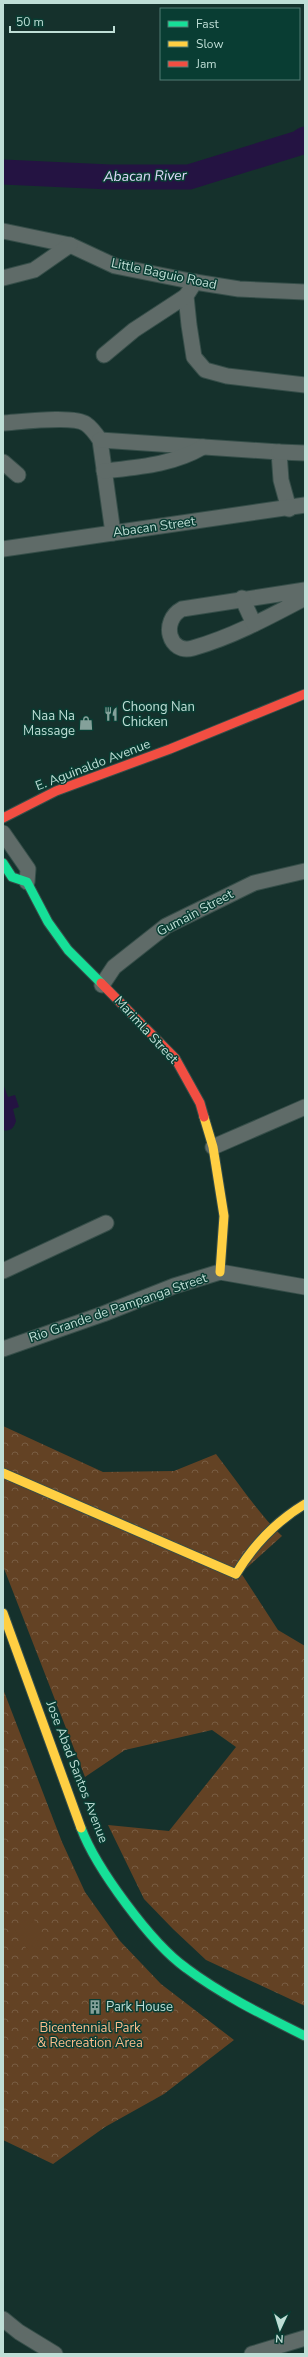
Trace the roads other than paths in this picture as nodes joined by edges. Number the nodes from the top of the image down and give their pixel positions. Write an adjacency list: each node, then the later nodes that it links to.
1 (3, 230): 2 (street, Little Baguio Road)
2 (70, 245): 3 (street); 4 (street, Little Baguio Road)
3 (3, 278)
4 (195, 282): 5 (street, Little Baguio Road); 6 (street)
5 (305, 292)
6 (186, 296): 7 (street); 8 (street)
7 (104, 355)
8 (305, 385)
9 (3, 423): 10 (street)
10 (100, 440): 11 (street); 15 (street)
11 (203, 447): 12 (street); 15 (street)
12 (279, 452): 13 (street); 18 (street)
13 (305, 453)
14 (3, 462): 16 (street)
15 (104, 471): 19 (street)
16 (18, 474)
17 (305, 505): 18 (street, Abacan Street)
18 (289, 509): 19 (street, Abacan Street)
19 (113, 533): 20 (street, Abacan Street)
20 (3, 549)
21 (305, 590): 22 (street)
22 (242, 598): 24 (street); 24 (street)
23 (305, 598): 24 (street)
24 (254, 624)
25 (305, 694): 26 (street, E. Aguinaldo Avenue)
26 (3, 818)
27 (3, 833): 30 (street, Marimla Street)
28 (3, 863): 30 (street)
29 (305, 871): 31 (street, Gumain Street)
30 (26, 882): 31 (street, Marimla Street)
31 (102, 985): 33 (street, Marimla Street)
32 (305, 1107): 33 (street)
33 (213, 1147): 36 (street, Marimla Street)
34 (106, 1223): 35 (street)
35 (3, 1271)
36 (220, 1272): 37 (street, Rio Grande de Pampanga Street); 38 (street, Rio Grande de Pampanga Street)
37 (305, 1287)
38 (3, 1349)
39 (3, 1473): 40 (street)
40 (301, 1511)
41 (3, 1613): 42 (street, Jose Abad Santos Avenue)
42 (305, 2036)
43 (3, 2319): 45 (street)
44 (305, 2338): 46 (street)
45 (55, 2354)
46 (252, 2354)

